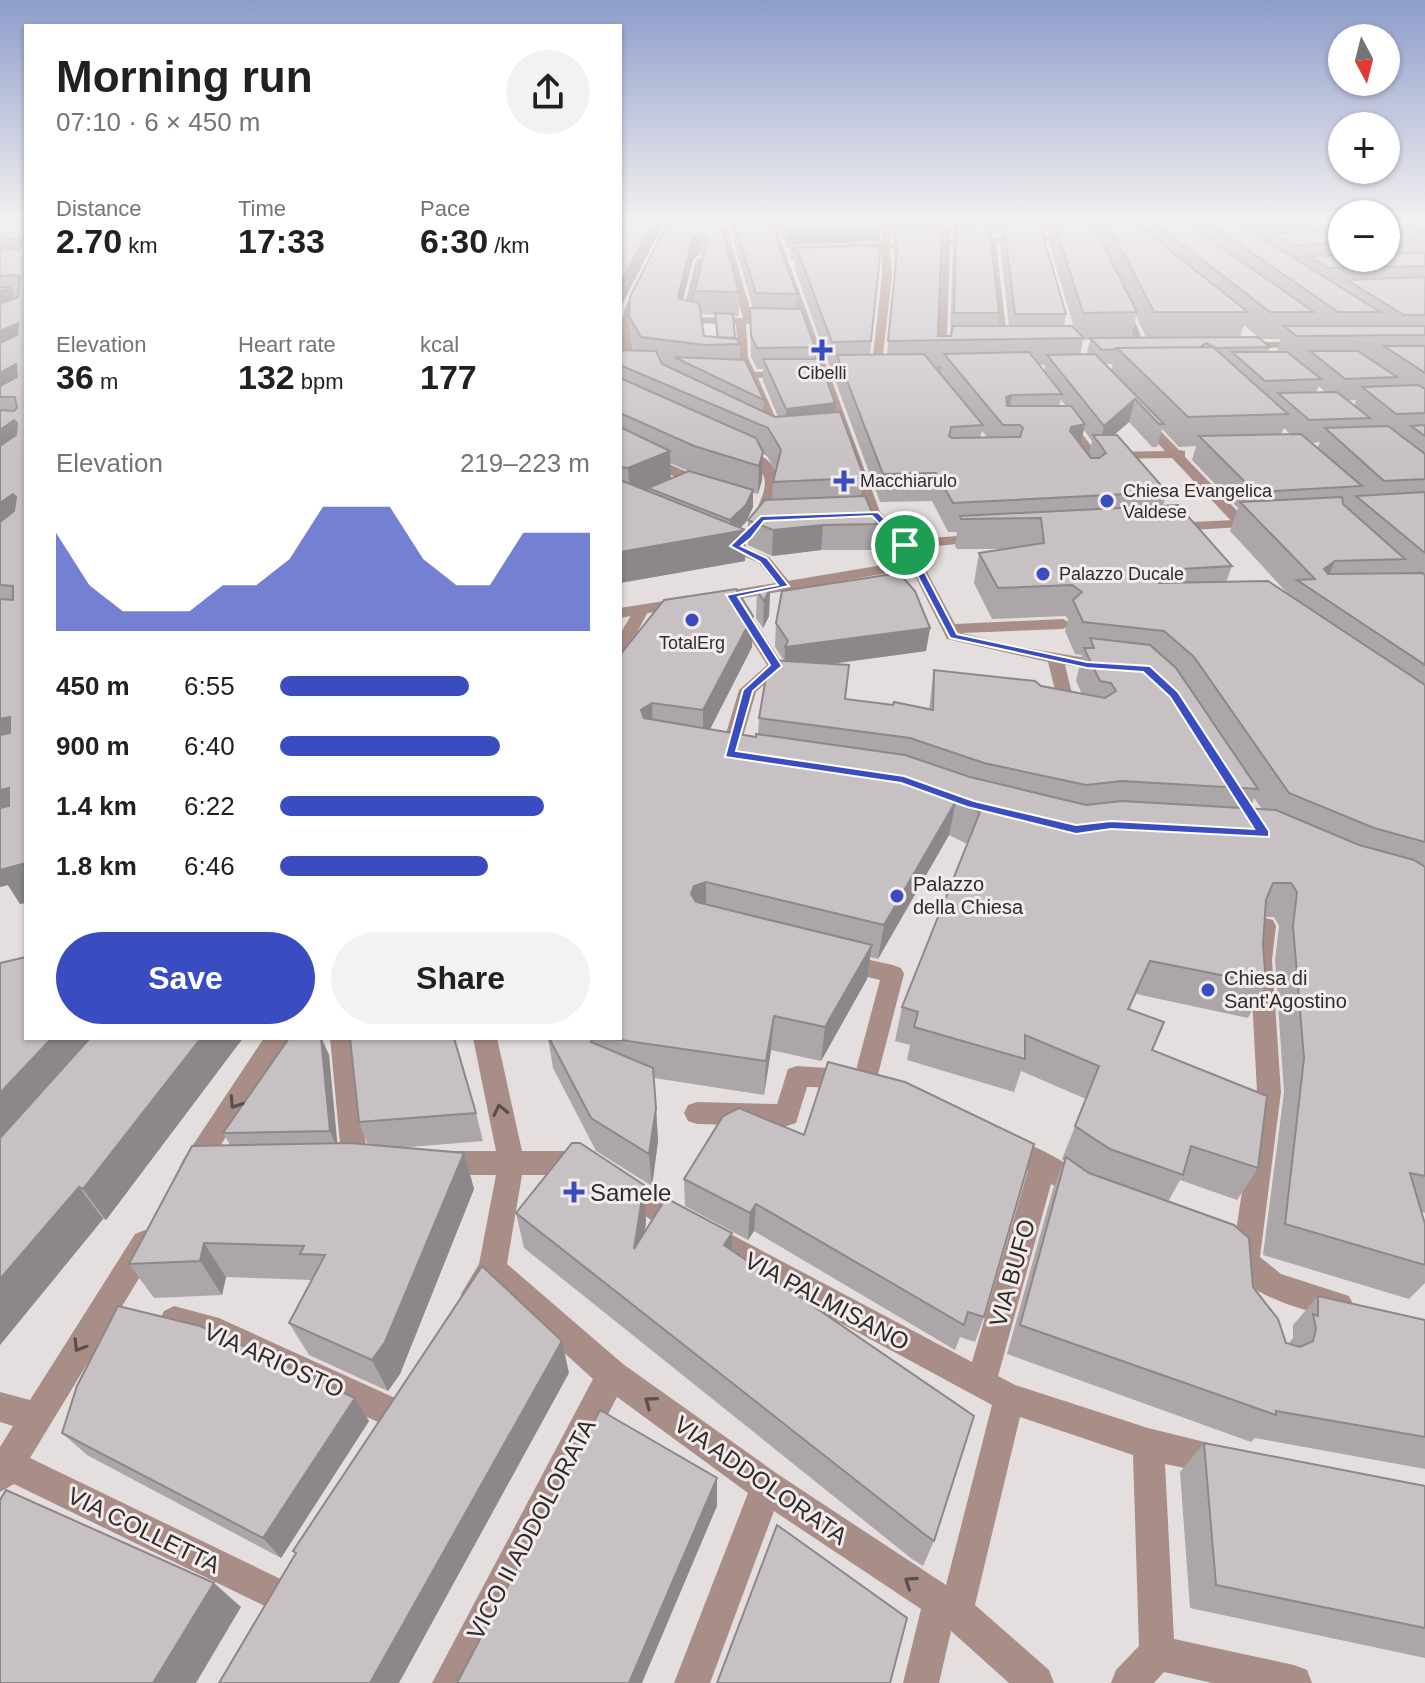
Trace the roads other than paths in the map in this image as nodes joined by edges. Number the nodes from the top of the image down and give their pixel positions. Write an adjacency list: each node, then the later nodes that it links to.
1 (632, 301): 9 (street)
2 (691, 301): 10 (street)
3 (740, 301): 11 (street)
4 (799, 301): 12 (street)
5 (884, 301): 32 (street)
6 (943, 301): 19 (street)
7 (998, 301): 22 (street)
8 (1121, 301): 25 (street)
9 (622, 318)
10 (707, 320): 11 (street); 13 (street)
11 (745, 321): 12 (street); 35 (street)
12 (807, 324): 34 (street)
13 (708, 333)
14 (1243, 335): 17 (street)
15 (622, 341): 28 (street)
16 (1228, 345): 17 (street)
17 (1255, 345): 18 (street); 27 (street)
18 (1325, 345)
19 (941, 346): 20 (street); 31 (street)
20 (957, 346)
21 (988, 346): 22 (street)
22 (1003, 346): 23 (street)
23 (1017, 346)
24 (1128, 346): 25 (street)
25 (1142, 346): 26 (street)
26 (1157, 346)
27 (1272, 360)
28 (635, 367): 29 (street); 30 (street)
29 (622, 370)
30 (649, 370)
31 (955, 371)
32 (876, 372): 33 (street); 34 (street)
33 (892, 372)
34 (824, 373): 35 (street); 56 (street)
35 (750, 375): 36 (street); 39 (street)
36 (705, 376)
37 (1135, 412): 42 (street)
38 (1058, 421): 44 (street)
39 (765, 431)
40 (721, 443): 50 (street)
41 (622, 447): 46 (street)
42 (1175, 454): 43 (street); 44 (street); 52 (street)
43 (1190, 454)
44 (1093, 456): 45 (street)
45 (1072, 457)
46 (688, 480): 47 (street); 48 (street)
47 (674, 486)
48 (718, 489)
49 (749, 498): 50 (street)
50 (767, 513): 57 (street)
51 (1271, 522): 52 (street)
52 (1242, 524): 53 (street)
53 (1157, 528)
54 (705, 535): 57 (street)
55 (993, 537): 56 (street)
56 (905, 545): 58 (street)
57 (734, 546): 59 (street)
58 (893, 558): 59 (street); 64 (street)
59 (785, 586): 60 (street)
60 (731, 595): 61 (street); 69 (street)
61 (641, 610): 62 (street); 65 (street)
62 (622, 613)
63 (1063, 624): 64 (street)
64 (947, 626): 67 (street)
65 (622, 645)
66 (1117, 667): 67 (street)
67 (1058, 668): 68 (street)
68 (1067, 716)
69 (754, 759)
70 (1265, 926): 78 (street)
71 (824, 959): 75 (street)
72 (276, 1040): 88 (street, one-way to 88)
73 (342, 1040): 86 (street)
74 (485, 1040): 81 (street, one-way to 74)
75 (866, 1079): 76 (street); 79 (street)
76 (892, 1092)
77 (1240, 1098): 78 (street)
78 (1267, 1107): 93 (street)
79 (697, 1113)
80 (987, 1138): 84 (street)
81 (511, 1162): 83 (street, VIA PALMISANO); 94 (street); 100 (street, VIA PALMISANO)
82 (386, 1164): 86 (street)
83 (417, 1164)
84 (1043, 1164): 90 (street); 100 (street, VIA BUFO)
85 (326, 1165): 86 (street)
86 (355, 1165)
87 (222, 1166): 88 (street)
88 (193, 1167): 89 (street)
89 (177, 1192)
90 (1099, 1198)
91 (160, 1218): 96 (street)
92 (1210, 1239): 93 (street)
93 (1245, 1261): 95 (street); 97 (street)
94 (492, 1269): 98 (street); 99 (street, VIA ADDOLORATA)
95 (1248, 1303)
96 (104, 1307): 102 (street, VIA ARIOSTO); 103 (street, one-way to 103)
97 (1359, 1312)
98 (457, 1322)
99 (612, 1375): 107 (street, VIA ADDOLORATA, one-way to 99); 111 (street, VICO II ADDOLORATA)
100 (995, 1391): 104 (street, VIA PALMISANO); 109 (street, VIA BUFO)
101 (0, 1407): 103 (street)
102 (395, 1414)
103 (34, 1417): 106 (street)
104 (1148, 1444): 105 (street, VIA PALMISANO); 110 (street)
105 (1254, 1466)
106 (4, 1470): 108 (street, VIA COLLETTA)
107 (767, 1487): 109 (street, VIA ADDOLORATA, one-way to 107); 112 (street)
108 (280, 1595)
109 (948, 1607): 113 (street, VIA BUFO); 114 (street, VIA ADDOLORATA)
110 (1157, 1653): 115 (street); 116 (street)
111 (450, 1683)
112 (692, 1683)
113 (921, 1683)
114 (1036, 1683)
115 (1129, 1683)
116 (1294, 1683)

